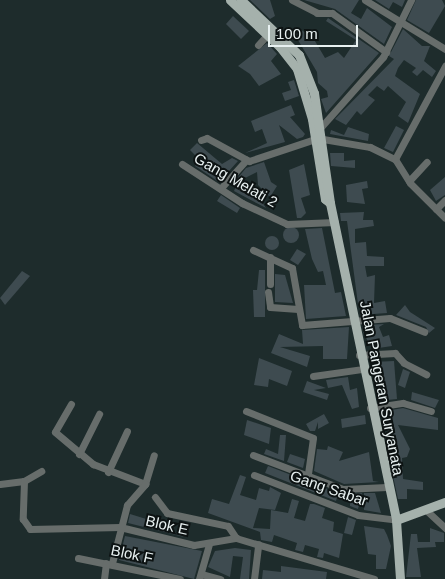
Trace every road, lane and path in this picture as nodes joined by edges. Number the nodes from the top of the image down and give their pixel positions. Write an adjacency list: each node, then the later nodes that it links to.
1 (230, 0): 7 (main road, Jalan Pangeran Suryanata)
2 (241, 0): 12 (main road, Jalan Pangeran Suryanata)
3 (292, 0): 10 (street)
4 (365, 0): 6 (street)
5 (411, 0): 6 (street)
6 (402, 22): 9 (street); 10 (street)
7 (267, 35): 8 (street); 12 (main road, Jalan Pangeran Suryanata)
8 (258, 45)
9 (445, 49)
10 (386, 52): 12 (street)
11 (445, 66): 15 (street)
12 (317, 128): 13 (main road, Jalan Pangeran Suryanata)
13 (319, 139): 15 (street); 16 (street); 24 (main road, Jalan Pangeran Suryanata)
14 (201, 140): 16 (street)
15 (395, 159): 19 (street)
16 (246, 160): 20 (street)
17 (426, 162): 19 (street)
18 (182, 164): 20 (street, Gang Melati 2)
19 (409, 182): 22 (street)
20 (222, 188): 24 (street, Gang Melati 2)
21 (445, 200): 22 (street)
22 (436, 209): 23 (street)
23 (445, 218)
24 (335, 222): 30 (main road, Jalan Pangeran Suryanata)
25 (253, 250): 26 (street)
26 (270, 257): 27 (street); 29 (street)
27 (270, 284)
28 (268, 292): 29 (street)
29 (298, 309): 30 (street)
30 (354, 323): 31 (street); 32 (main road, Jalan Pangeran Suryanata)
31 (424, 332)
32 (359, 355): 33 (main road, Jalan Pangeran Suryanata); 34 (street)
33 (362, 369): 35 (street); 37 (main road, Jalan Pangeran Suryanata)
34 (426, 374)
35 (313, 376)
36 (71, 404): 42 (street)
37 (370, 408): 39 (street); 52 (main road, Jalan Pangeran Suryanata)
38 (246, 411): 47 (street)
39 (431, 411)
40 (99, 414): 42 (street)
41 (127, 431): 46 (street)
42 (79, 454): 46 (street)
43 (252, 455): 47 (street)
44 (154, 456): 51 (street)
45 (41, 471): 49 (street)
46 (108, 472): 51 (street)
47 (308, 474): 52 (street)
48 (254, 475): 56 (street, Gang Sabar)
49 (24, 481): 50 (street); 57 (street, Blok E)
50 (0, 484)
51 (145, 484): 57 (street)
52 (387, 487): 56 (main road, Jalan Pangeran Suryanata)
53 (155, 497): 59 (street)
54 (445, 502): 55 (main road)
55 (427, 511): 56 (main road); 58 (street)
56 (396, 520): 72 (main road, Jalan Pangeran Suryanata)
57 (120, 527): 61 (street, Blok E); 63 (street)
58 (445, 528)
59 (236, 538): 60 (street); 61 (street, Blok E)
60 (258, 544): 66 (street); 70 (street)
61 (209, 545): 65 (street)
62 (78, 558): 63 (street, Blok F)
63 (109, 563): 64 (street, Blok F); 67 (street)
64 (155, 576): 68 (street, Blok F)
65 (200, 577): 69 (street)
66 (348, 577): 71 (street)
67 (104, 579)
68 (180, 579)
69 (220, 579)
70 (254, 579)
71 (374, 579)
72 (400, 579)

